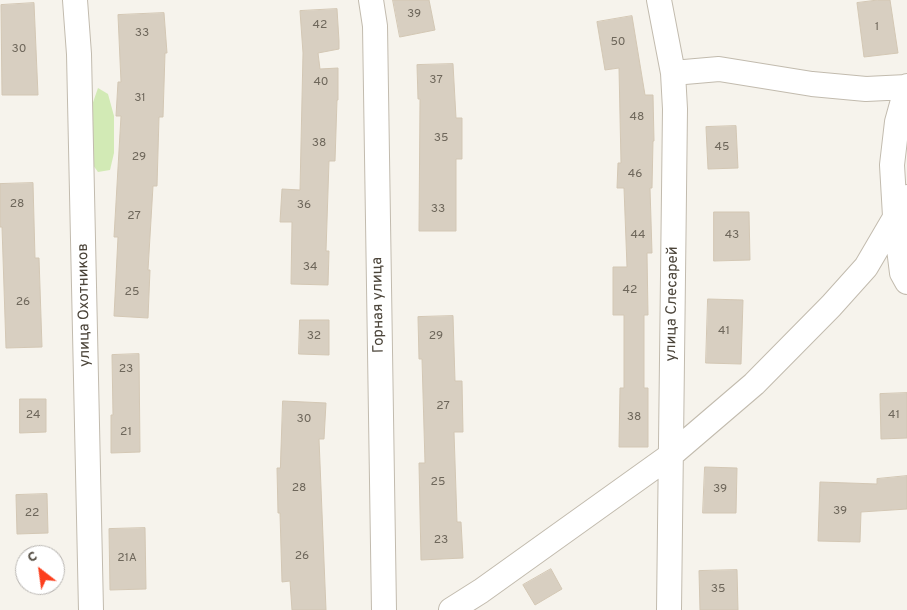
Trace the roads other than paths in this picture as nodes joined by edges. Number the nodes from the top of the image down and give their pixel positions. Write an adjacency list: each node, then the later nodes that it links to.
1 (75, 0): 9 (street, улица Охотников)
2 (370, 0): 10 (street, Горная улица)
3 (659, 0): 4 (street, улица Слесарей)
4 (673, 74): 5 (street); 8 (street, улица Слесарей)
5 (907, 87): 6 (street)
6 (901, 207): 7 (street); 8 (street)
7 (907, 282)
8 (671, 455): 11 (street); 12 (street, улица Слесарей)
9 (91, 610)
10 (384, 610)
11 (451, 610)
12 (669, 610)

